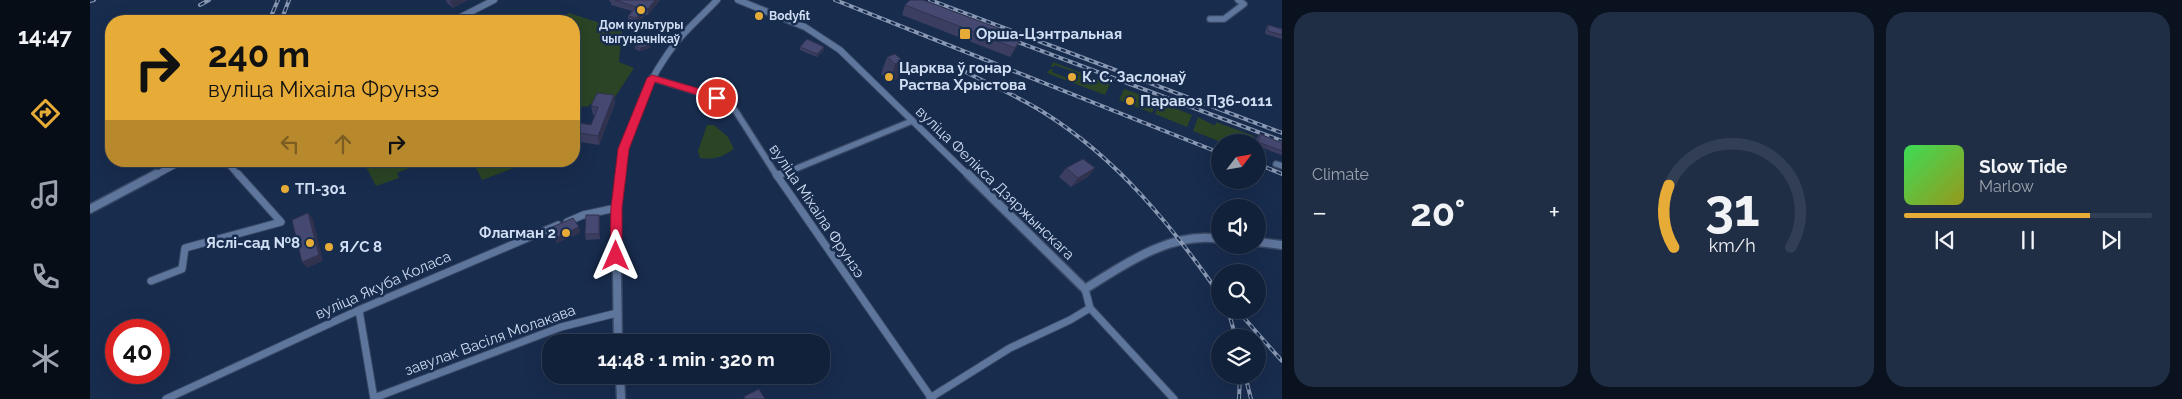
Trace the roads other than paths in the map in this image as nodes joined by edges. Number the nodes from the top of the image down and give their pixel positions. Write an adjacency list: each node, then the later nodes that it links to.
1 (494, 0): 5 (street)
2 (717, 0): 7 (street)
3 (738, 0): 8 (street, вуліца Фелікса Дзяржынскага)
4 (1238, 0): 6 (street)
5 (465, 15)
6 (1210, 19)
7 (652, 78): 11 (street, вуліца Міхаіла Фрунзэ); 12 (street)
8 (912, 121): 11 (street); 18 (street, вуліца Фелікса Дзяржынскага)
9 (170, 167): 13 (street)
10 (231, 167): 17 (street)
11 (776, 176): 25 (street, вуліца Міхаіла Фрунзэ)
12 (616, 208): 20 (street, вуліца Якуба Коласа); 21 (street)
13 (90, 209)
14 (1211, 238): 18 (street)
15 (1266, 243): 16 (street)
16 (1282, 245)
17 (151, 280)
18 (1085, 289): 19 (street)
19 (1090, 308): 25 (street); 28 (street)
20 (359, 310): 24 (street); 26 (street, вуліца Якуба Коласа)
21 (617, 313): 22 (street); 24 (street, завулак Васіля Молакава)
22 (618, 334)
23 (620, 384): 27 (street)
24 (374, 398)
25 (931, 398)
26 (166, 399)
27 (621, 399)
28 (1174, 399)

